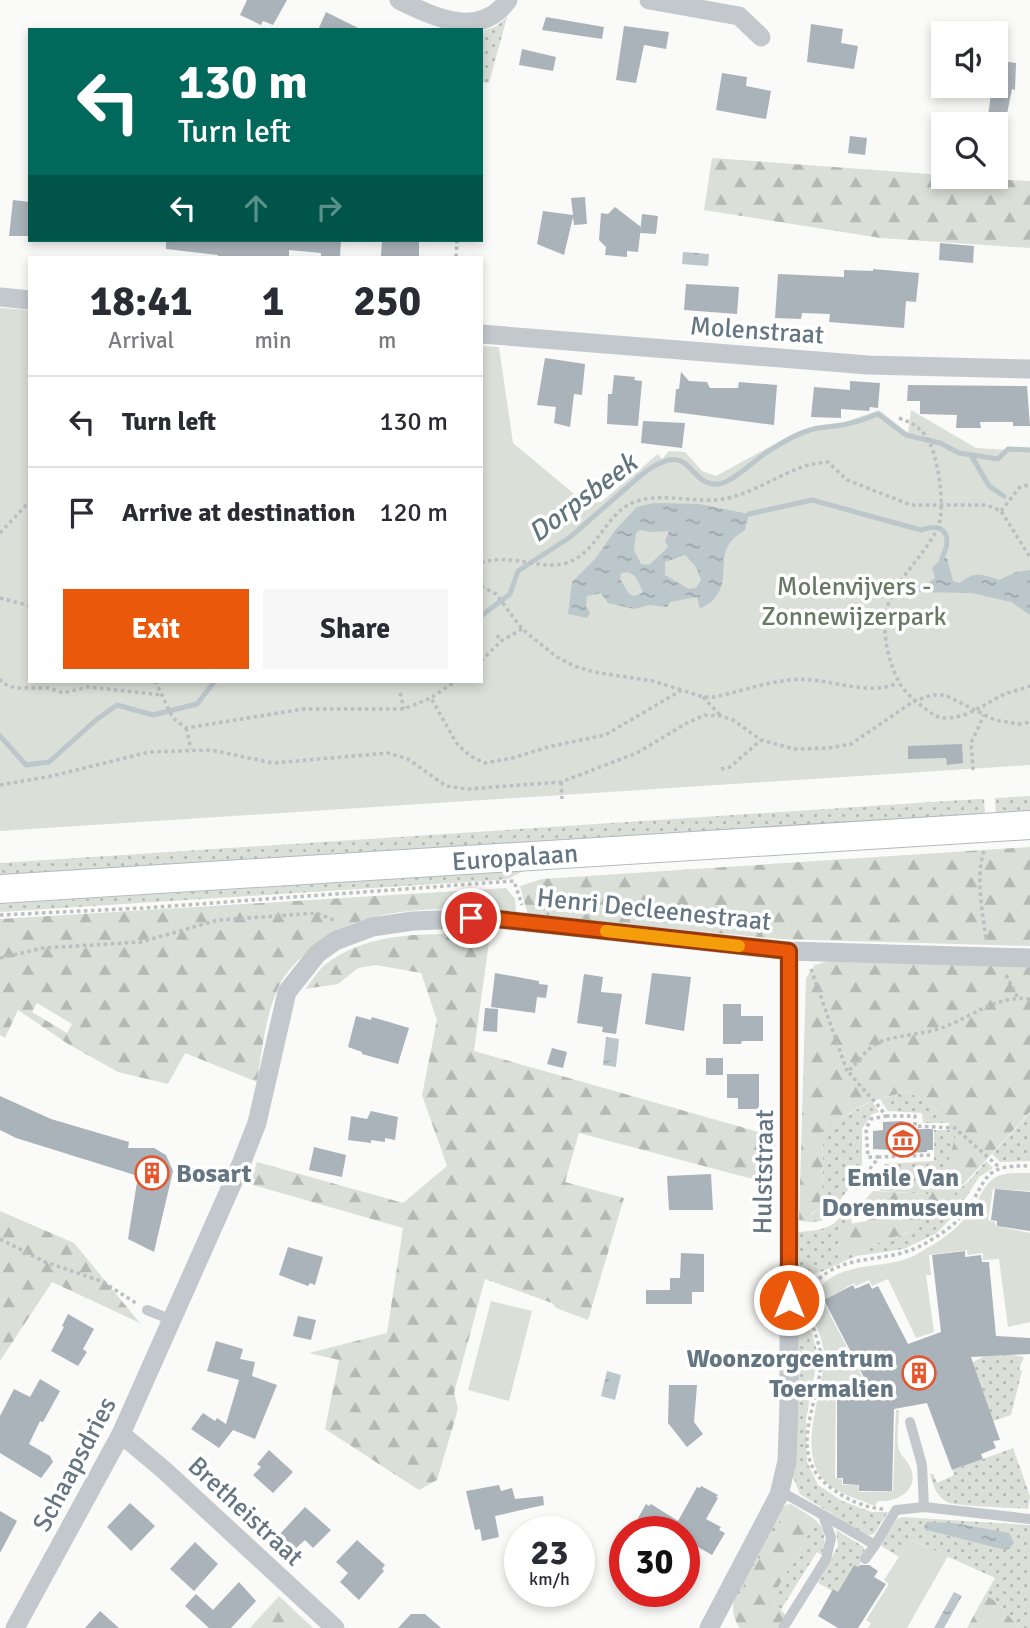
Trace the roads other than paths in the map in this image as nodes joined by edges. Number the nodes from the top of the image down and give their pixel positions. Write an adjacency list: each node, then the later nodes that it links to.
1 (400, 0): 2 (street)
2 (508, 0)
3 (649, 0): 4 (street)
4 (761, 37)
5 (0, 297): 6 (street)
6 (28, 299)
7 (483, 334): 8 (street, Molenstraat)
8 (1030, 369)
9 (1030, 825): 10 (main road, Europalaan)
10 (0, 889)
11 (789, 951): 12 (street, Henri Decleenestraat); 13 (street, Henri Decleenestraat); 18 (street, Hulststraat)
12 (1030, 958)
13 (279, 1022): 15 (street, Schaapsdries)
14 (147, 1310): 15 (lane)
15 (173, 1320): 17 (street, Schaapsdries)
16 (910, 1422): 19 (lane)
17 (121, 1434): 25 (street, Schaapsdries); 26 (street, Bretheistraat)
18 (779, 1491): 20 (lane); 24 (street, Hulststraat)
19 (924, 1507): 21 (lane); 22 (lane)
20 (823, 1515): 22 (lane); 27 (lane)
21 (1030, 1519)
22 (875, 1545): 23 (lane)
23 (866, 1559)
24 (712, 1627)
25 (15, 1628)
26 (335, 1628)
27 (783, 1628)

